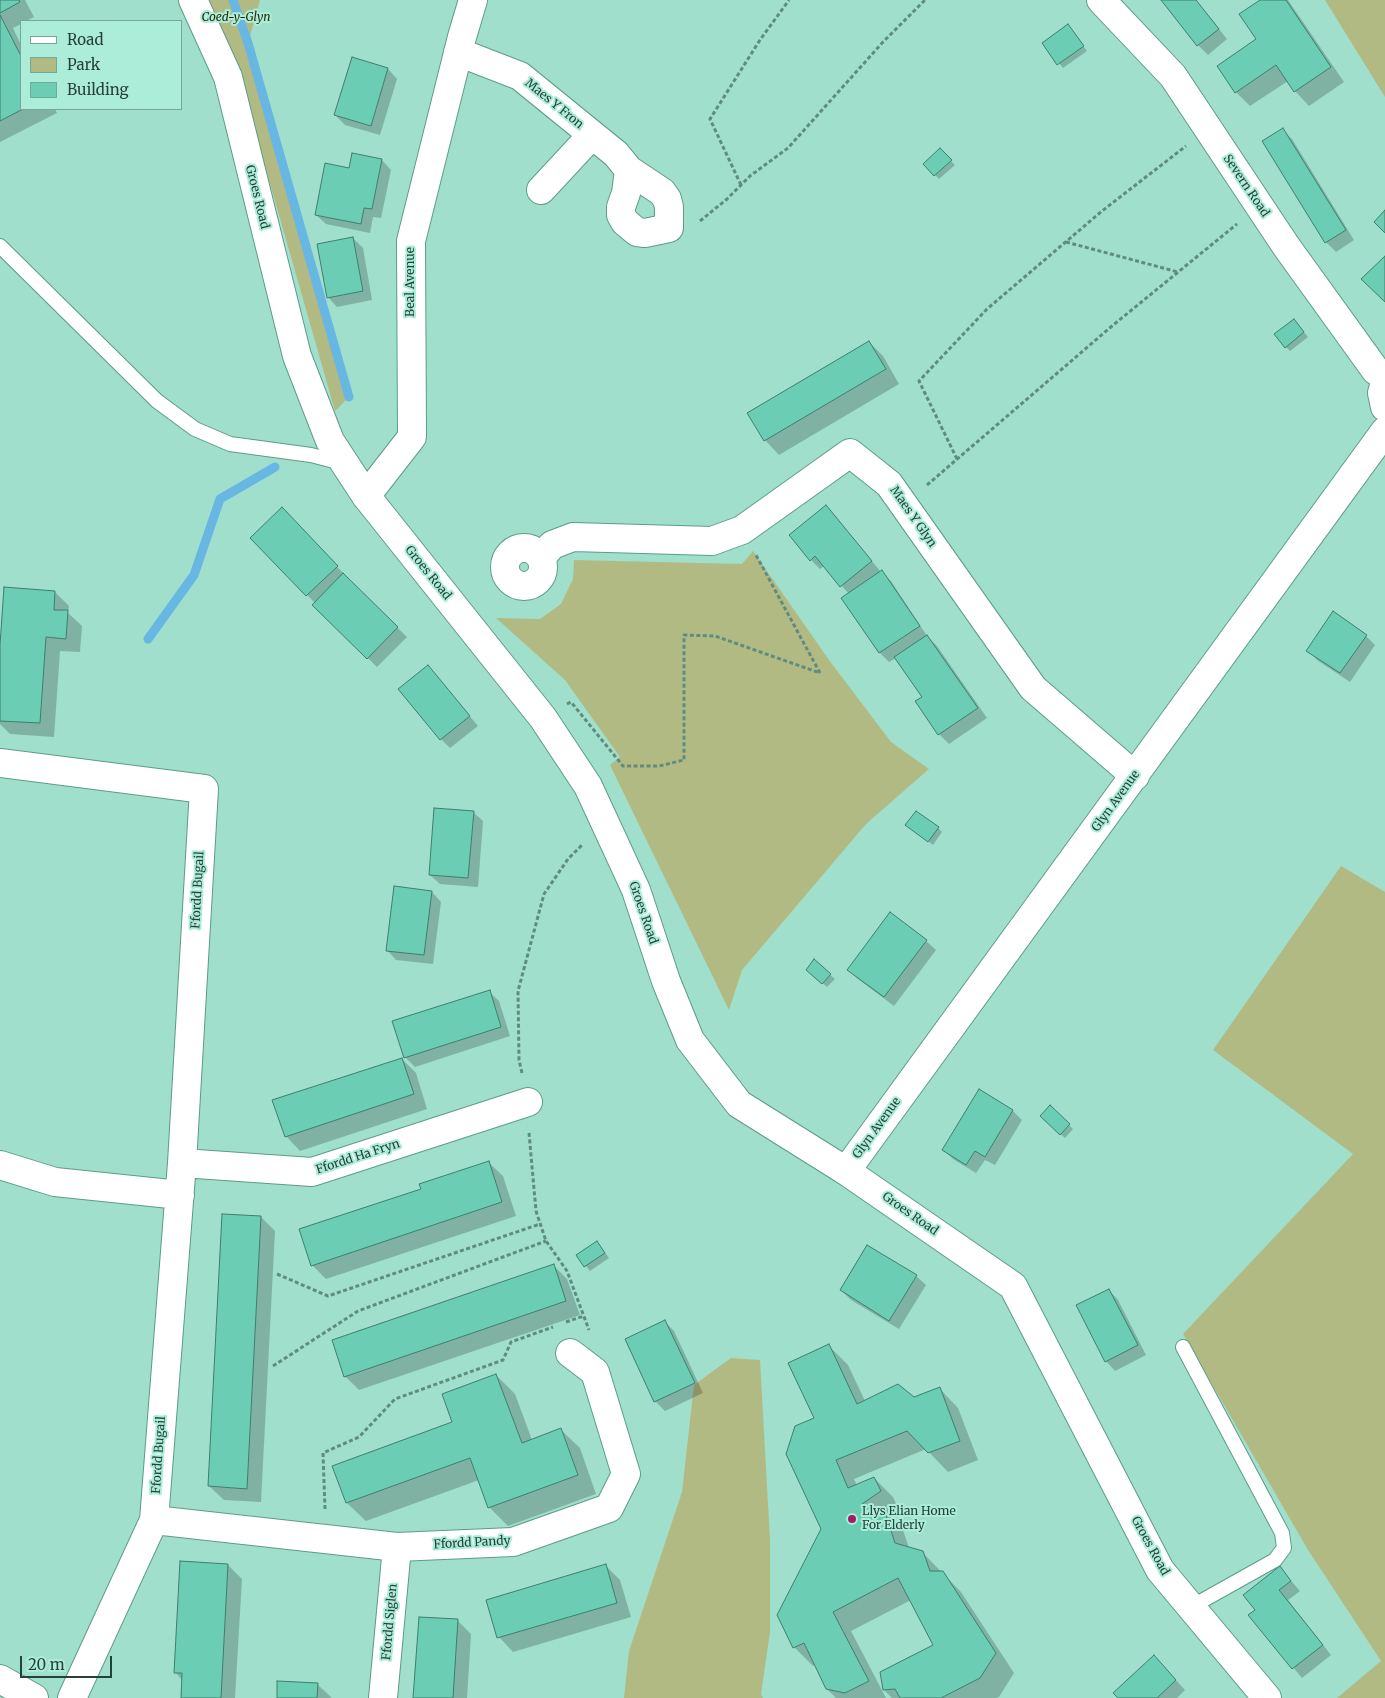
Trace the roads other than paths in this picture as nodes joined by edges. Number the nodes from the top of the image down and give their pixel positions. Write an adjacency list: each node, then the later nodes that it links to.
1 (193, 0): 13 (street, Groes Road)
2 (473, 0): 4 (street, Beal Avenue)
3 (1101, 0): 9 (street, Severn Road)
4 (458, 52): 5 (street, Maes Y Fron); 14 (street, Beal Avenue)
5 (592, 135): 6 (street, Maes Y Fron); 7 (street, Maes Y Fron)
6 (630, 170): 6 (street, Maes Y Fron)
7 (541, 190)
8 (0, 246): 13 (lane)
9 (1385, 374)
10 (1385, 382): 11 (street)
11 (1385, 407)
12 (1385, 431): 17 (street, Glyn Avenue)
13 (345, 464): 14 (street, Groes Road)
14 (366, 496): 21 (street, Groes Road)
15 (541, 558): 17 (street, Maes Y Glyn)
16 (0, 763): 19 (street, Ffordd Bugail)
17 (1135, 776): 21 (street, Glyn Avenue)
18 (528, 1102): 19 (street, Ffordd Ha Fryn)
19 (182, 1163): 22 (street, Ffordd Bugail)
20 (0, 1165): 22 (street)
21 (846, 1170): 27 (street, Groes Road)
22 (180, 1195): 25 (street, Ffordd Bugail)
23 (1183, 1347): 27 (lane)
24 (570, 1352): 26 (street, Ffordd Pandy)
25 (154, 1520): 26 (street, Ffordd Pandy); 30 (street, Ffordd Bugail)
26 (397, 1547): 31 (street, Ffordd Siglen)
27 (1191, 1606): 32 (street, Groes Road)
28 (0, 1678): 29 (street)
29 (34, 1698)
30 (72, 1698)
31 (383, 1698)
32 (1267, 1698)

